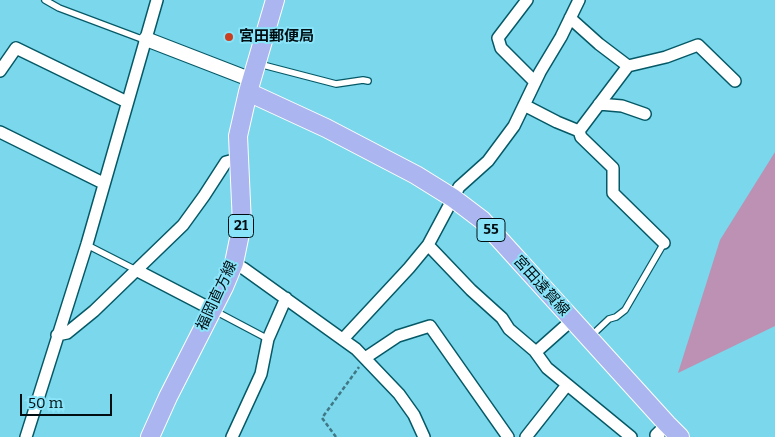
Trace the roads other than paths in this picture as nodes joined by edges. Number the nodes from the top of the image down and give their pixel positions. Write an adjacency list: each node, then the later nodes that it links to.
1 (45, 0): 7 (lane)
2 (157, 0): 7 (street)
3 (275, 0): 10 (main road, 福岡直方線 / 21)
4 (527, 0): 13 (street)
5 (579, 0): 6 (street)
6 (570, 18): 8 (street); 13 (street)
7 (146, 39): 10 (street); 14 (street)
8 (628, 66): 12 (street); 15 (street)
9 (0, 72): 14 (street)
10 (252, 78): 11 (lane); 20 (main road, 福岡直方線 / 21); 22 (main road, 宮田遠賀線 / 55)
11 (368, 81)
12 (735, 81)
13 (535, 82): 16 (street)
14 (127, 102): 21 (street)
15 (599, 104): 17 (street); 18 (street)
16 (524, 105): 18 (street); 22 (street)
17 (645, 114)
18 (579, 131): 23 (street)
19 (0, 132): 21 (street)
20 (238, 159): 26 (main road, 福岡直方線 / 21); 27 (street)
21 (103, 183): 24 (street)
22 (453, 198): 25 (street); 30 (main road, 宮田遠賀線 / 55)
23 (664, 243): 32 (lane)
24 (87, 244): 27 (lane); 31 (street)
25 (428, 245): 34 (street); 35 (street)
26 (234, 263): 28 (street); 29 (main road, 福岡直方線 / 21)
27 (136, 270): 29 (street); 31 (street)
28 (286, 298): 33 (street); 34 (street)
29 (213, 310): 33 (lane); 40 (main road, 福岡直方線 / 21)
30 (572, 320): 32 (main road, 宮田遠賀線 / 55); 35 (street)
31 (57, 335): 39 (street)
32 (588, 338): 38 (main road, 宮田遠賀線 / 55)
33 (268, 339): 41 (street)
34 (343, 339): 36 (street)
35 (534, 350): 37 (street)
36 (365, 358): 42 (street); 43 (street)
37 (567, 385): 44 (street); 45 (street)
38 (663, 431): 46 (main road, 宮田遠賀線 / 55)
39 (26, 437)
40 (150, 437)
41 (232, 437)
42 (424, 437)
43 (508, 437)
44 (526, 437)
45 (631, 437)
46 (680, 437)

